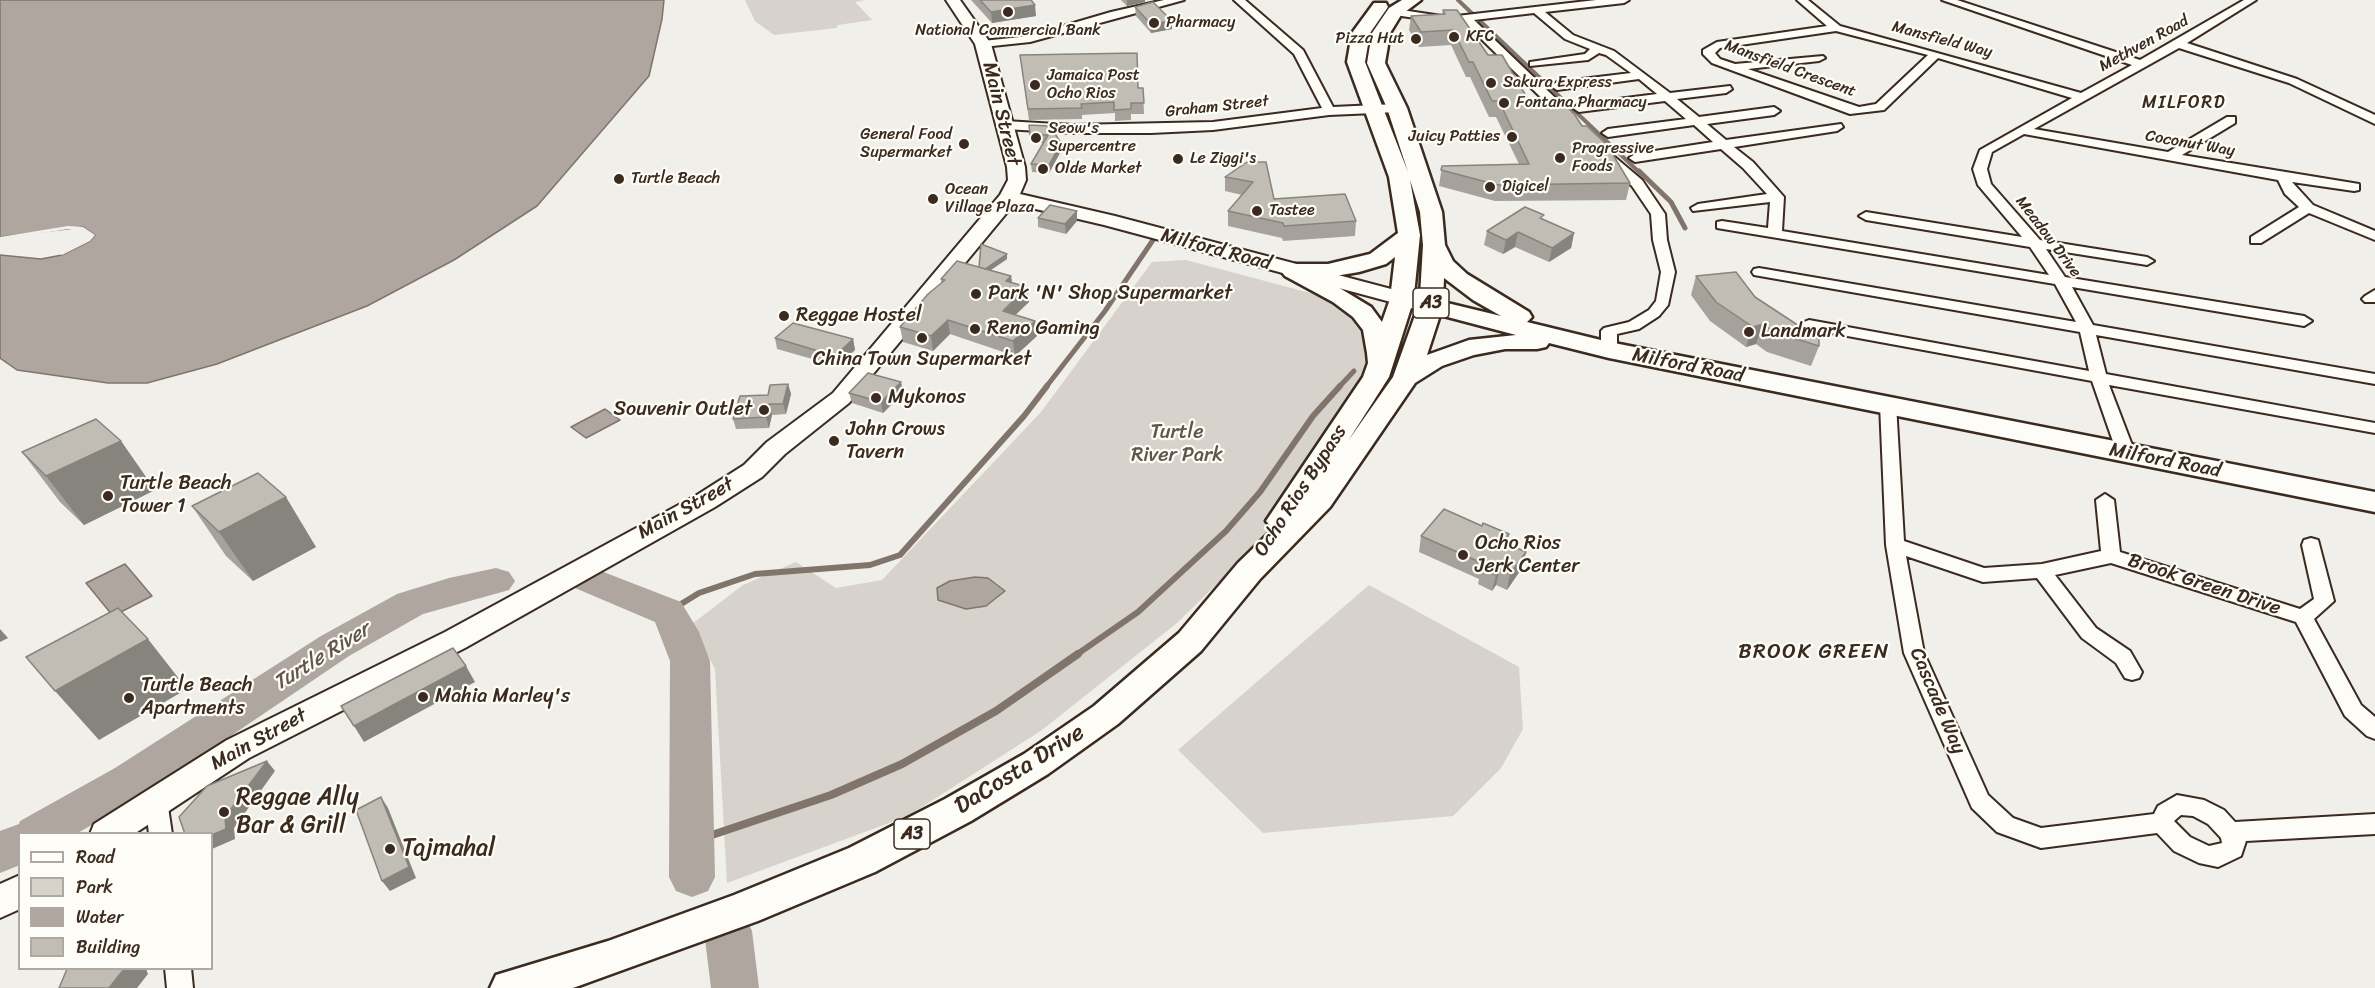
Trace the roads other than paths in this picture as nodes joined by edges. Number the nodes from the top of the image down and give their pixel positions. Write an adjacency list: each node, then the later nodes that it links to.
1 (952, 0): 12 (street, Main Street)
2 (1179, 0): 12 (street)
3 (1239, 0): 27 (street)
4 (1624, 0): 9 (street)
5 (1802, 0): 11 (street, Mansfield Way)
6 (1947, 0): 18 (street, Mansfield Way)
7 (2251, 0): 13 (street, Methven Road)
8 (1399, 4): 10 (street); 25 (main road, Ocho Rios Bypass / A3)
9 (1536, 10): 10 (street); 14 (street)
10 (1471, 18): 34 (street)
11 (1836, 28): 15 (street, Mansfield Way); 19 (street, Mansfield Crescent)
12 (984, 44): 32 (street, Main Street)
13 (2178, 44): 18 (street, Methven Road); 30 (street)
14 (1596, 49): 17 (street); 20 (street)
15 (1936, 54): 19 (street, Mansfield Crescent); 24 (street, Mansfield Way)
16 (1819, 58): 19 (street)
17 (1534, 64)
18 (2140, 64): 24 (street, Methven Road)
19 (1735, 67)
20 (1642, 75): 21 (street); 23 (street)
21 (1557, 86)
22 (1726, 89): 23 (street)
23 (1668, 97): 26 (street); 31 (street)
24 (2083, 97): 35 (street, Meadow Drive)
25 (1385, 108): 27 (street, Graham Street); 50 (main road, Ocho Rios Bypass / A3); 54 (main road, Ocho Rios Bypass / A3)
26 (1579, 108)
27 (1329, 111): 32 (street, Graham Street)
28 (1774, 111): 31 (street)
29 (2231, 120): 39 (street)
30 (2375, 120)
31 (1696, 121): 36 (street); 38 (street)
32 (1005, 125): 43 (street, Main Street)
33 (1837, 127): 38 (street)
34 (1580, 128)
35 (2021, 130): 39 (street, Coconut Way); 53 (street, Meadow Drive)
36 (1608, 133)
37 (1596, 143): 65 (street)
38 (1722, 143): 40 (street); 44 (street)
39 (2169, 157): 41 (street, Coconut Way)
40 (1635, 158)
41 (2283, 177): 42 (street, Coconut Way); 46 (street)
42 (2354, 188)
43 (1009, 197): 56 (street, Milford Road); 83 (street, Main Street)
44 (1777, 197): 45 (street); 49 (street)
45 (1698, 208)
46 (2308, 208): 51 (street); 52 (street)
47 (1866, 216): 53 (street)
48 (1722, 225): 49 (street)
49 (1775, 234): 58 (street)
50 (1409, 235): 56 (main road); 59 (main road, Ocho Rios Bypass / A3)
51 (2375, 236)
52 (2256, 240)
53 (2035, 243): 55 (street); 58 (street, Meadow Drive)
54 (1434, 245): 60 (main road, Ocho Rios Bypass / A3); 64 (main road)
55 (2147, 261)
56 (1293, 271): 59 (street, Milford Road); 67 (main road)
57 (1759, 272): 63 (street)
58 (2062, 283): 61 (street); 63 (street, Meadow Drive)
59 (1402, 299): 60 (main road, Milford Road); 67 (main road, Ocho Rios Bypass / A3)
60 (1431, 305): 64 (main road, Milford Road); 68 (main road, Ocho Rios Bypass / A3)
61 (2304, 321)
62 (1809, 325): 66 (street)
63 (2086, 327): 66 (street, Meadow Drive); 69 (street)
64 (1572, 342): 65 (main road, Milford Road); 68 (main road)
65 (1609, 350): 70 (main road, Milford Road)
66 (2098, 376): 71 (street); 72 (street, Meadow Drive)
67 (1376, 377): 78 (main road, Ocho Rios Bypass / A3)
68 (1406, 378): 78 (main road, Ocho Rios Bypass / A3)
69 (2375, 378)
70 (1888, 404): 72 (main road, Milford Road); 75 (street, Cascade Way)
71 (2375, 428)
72 (2126, 453): 74 (main road, Milford Road)
73 (2105, 500): 77 (street)
74 (2375, 502)
75 (1894, 545): 79 (street, Brook Green Drive); 84 (street, Cascade Way)
76 (2312, 545): 80 (street)
77 (2111, 556): 79 (street, Brook Green Drive); 80 (street, Brook Green Drive)
78 (1249, 571): 93 (main road, DaCosta Drive / A3)
79 (2042, 571): 81 (street)
80 (2303, 617): 82 (street)
81 (2132, 672)
82 (2375, 730)
83 (156, 800): 86 (street, Main Street); 87 (street)
84 (2162, 823): 88 (street); 88 (street)
85 (2375, 824): 88 (street)
86 (109, 832)
87 (161, 832)
88 (2230, 832)
89 (18, 891): 90 (street)
90 (0, 903)
91 (178, 970): 92 (street)
92 (180, 988)
93 (510, 988)

